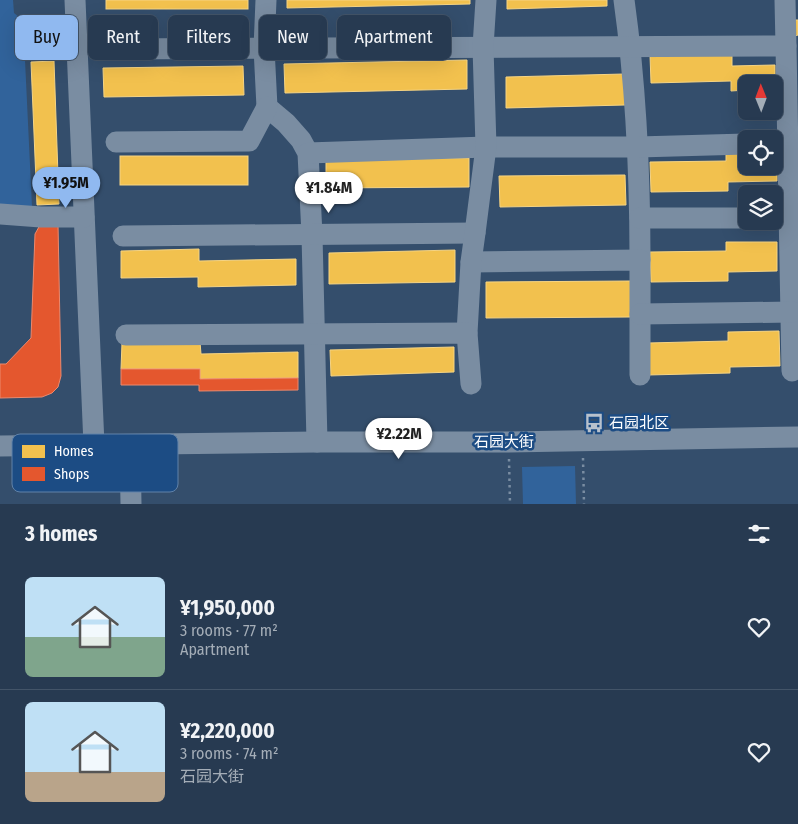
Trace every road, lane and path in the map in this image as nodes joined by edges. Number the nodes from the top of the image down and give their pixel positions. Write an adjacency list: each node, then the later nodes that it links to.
1 (75, 0): 22 (street)
2 (266, 0): 6 (street)
3 (486, 0): 9 (street)
4 (624, 0): 7 (street)
5 (785, 0): 8 (street)
6 (265, 15)
7 (630, 46): 8 (street); 9 (street); 18 (street)
8 (786, 46): 15 (street)
9 (483, 47): 11 (street); 19 (street)
10 (259, 48): 12 (street)
11 (327, 48)
12 (158, 49)
13 (265, 60): 14 (street)
14 (267, 107): 16 (street); 20 (street)
15 (782, 130)
16 (116, 142)
17 (738, 144): 18 (street)
18 (638, 147): 19 (street); 23 (street)
19 (486, 148): 20 (street); 26 (street)
20 (308, 153): 27 (street)
21 (0, 214): 22 (street)
22 (84, 217): 39 (street)
23 (640, 218): 24 (street); 29 (street)
24 (738, 218)
25 (783, 226): 31 (street)
26 (475, 233): 27 (street); 30 (street)
27 (312, 235): 28 (street); 34 (street)
28 (122, 236)
29 (640, 260): 30 (street); 32 (street)
30 (471, 262): 33 (street)
31 (792, 312): 32 (street); 36 (street)
32 (640, 314): 37 (street)
33 (467, 333): 34 (street); 38 (street)
34 (314, 334): 35 (street); 42 (street)
35 (126, 335)
36 (792, 370)
37 (640, 375)
38 (471, 384)
39 (94, 434)
40 (798, 437): 41 (street, 石园大街)
41 (583, 441): 43 (street, 石园大街); 46 (path)
42 (317, 442): 43 (street, 石园大街); 44 (street, 石园大街)
43 (509, 442): 45 (path)
44 (178, 443)
45 (510, 504)
46 (584, 504)

